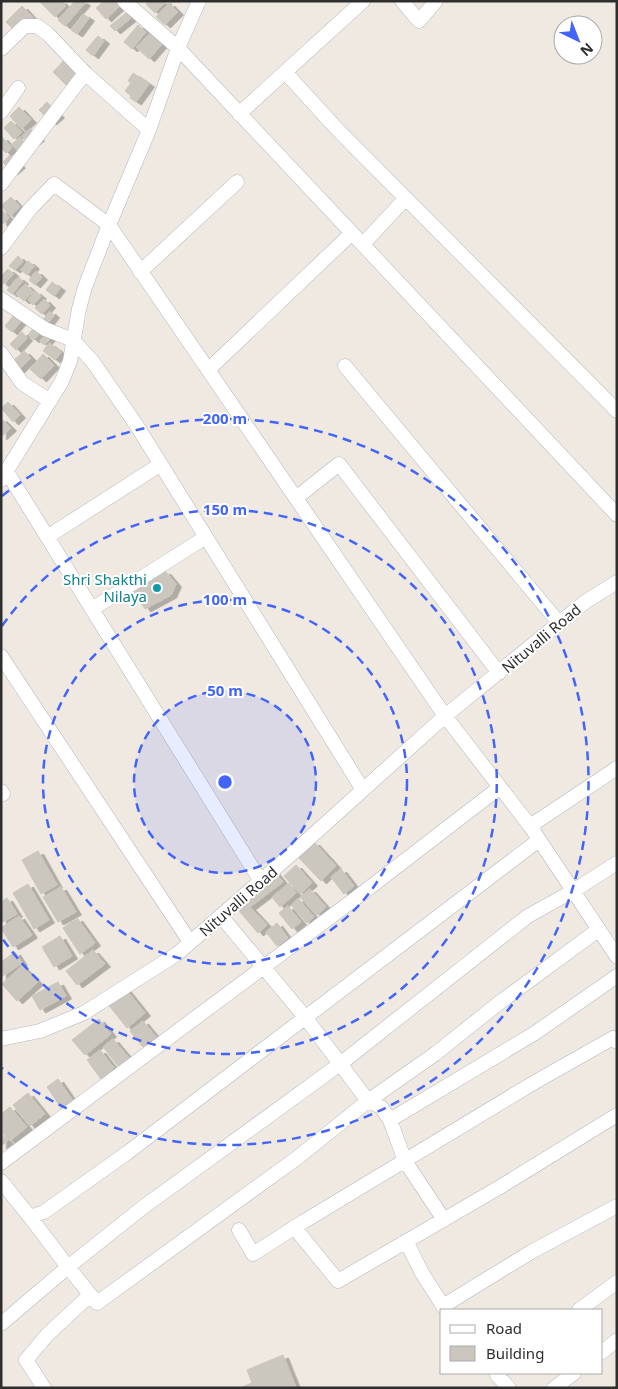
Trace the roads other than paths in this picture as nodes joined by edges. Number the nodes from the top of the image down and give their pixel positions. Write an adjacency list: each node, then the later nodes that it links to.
1 (124, 1): 7 (street)
2 (199, 1): 7 (street)
3 (363, 1): 8 (street)
4 (402, 1): 5 (street)
5 (436, 1)
6 (1, 48): 9 (street)
7 (178, 48): 12 (street); 13 (street)
8 (285, 72): 12 (street); 16 (street)
9 (85, 73): 13 (street); 15 (street)
10 (18, 88): 11 (street)
11 (1, 112)
12 (239, 114): 18 (street)
13 (148, 130): 17 (street)
14 (237, 182): 21 (street)
15 (1, 184)
16 (406, 198): 19 (street); 28 (street)
17 (109, 225): 20 (street); 21 (street); 23 (street)
18 (352, 233): 19 (street); 26 (street)
19 (363, 244): 32 (street)
20 (1, 248)
21 (140, 272): 26 (street)
22 (1, 298): 23 (street)
23 (73, 340): 27 (street); 29 (street)
24 (1, 353): 27 (street)
25 (345, 366): 37 (street)
26 (208, 370): 31 (street)
27 (50, 401): 30 (street)
28 (617, 411)
29 (161, 464): 33 (street); 34 (street)
30 (3, 475): 33 (street)
31 (296, 498): 39 (street); 40 (street)
32 (617, 515)
33 (47, 536): 36 (street)
34 (206, 537): 36 (street); 43 (street)
35 (617, 582): 37 (street, Nituvalli Road)
36 (92, 609): 47 (street)
37 (559, 623): 39 (street, Nituvalli Road)
38 (1, 656): 51 (street)
39 (498, 673): 40 (street, Nituvalli Road)
40 (445, 716): 42 (street); 43 (street, Nituvalli Road)
41 (617, 768): 44 (street)
42 (499, 788): 44 (street); 53 (street)
43 (363, 790): 47 (street, Nituvalli Road)
44 (530, 826): 45 (street)
45 (539, 840): 48 (street); 55 (street)
46 (617, 863): 48 (street)
47 (260, 880): 49 (street, Nituvalli Road)
48 (573, 891): 50 (street); 58 (street)
49 (221, 916): 51 (street, Nituvalli Road); 53 (street)
50 (598, 930): 52 (street); 59 (street)
51 (190, 942): 56 (street, Nituvalli Road)
52 (617, 957)
53 (264, 967): 55 (street); 63 (street)
54 (617, 976): 61 (street)
55 (305, 1017): 58 (street); 66 (street)
56 (1, 1039)
57 (617, 1042): 62 (street)
58 (340, 1064): 59 (street); 71 (street)
59 (368, 1101): 61 (street); 73 (street)
60 (617, 1115): 67 (street)
61 (390, 1120): 62 (street)
62 (405, 1161): 67 (street); 68 (street)
63 (1, 1163)
64 (1, 1181): 66 (street)
65 (617, 1206): 74 (street)
66 (30, 1217): 71 (street)
67 (444, 1220): 70 (street)
68 (294, 1228): 69 (street); 70 (street)
69 (239, 1230)
70 (406, 1241): 74 (street)
71 (68, 1267): 73 (street); 76 (street)
72 (617, 1282): 75 (street)
73 (90, 1295): 81 (street)
74 (444, 1308)
75 (580, 1309)
76 (1, 1324)
77 (617, 1340): 78 (street)
78 (603, 1351)
79 (497, 1374): 82 (street)
80 (573, 1374): 83 (street)
81 (44, 1388)
82 (509, 1388)
83 (554, 1388)

